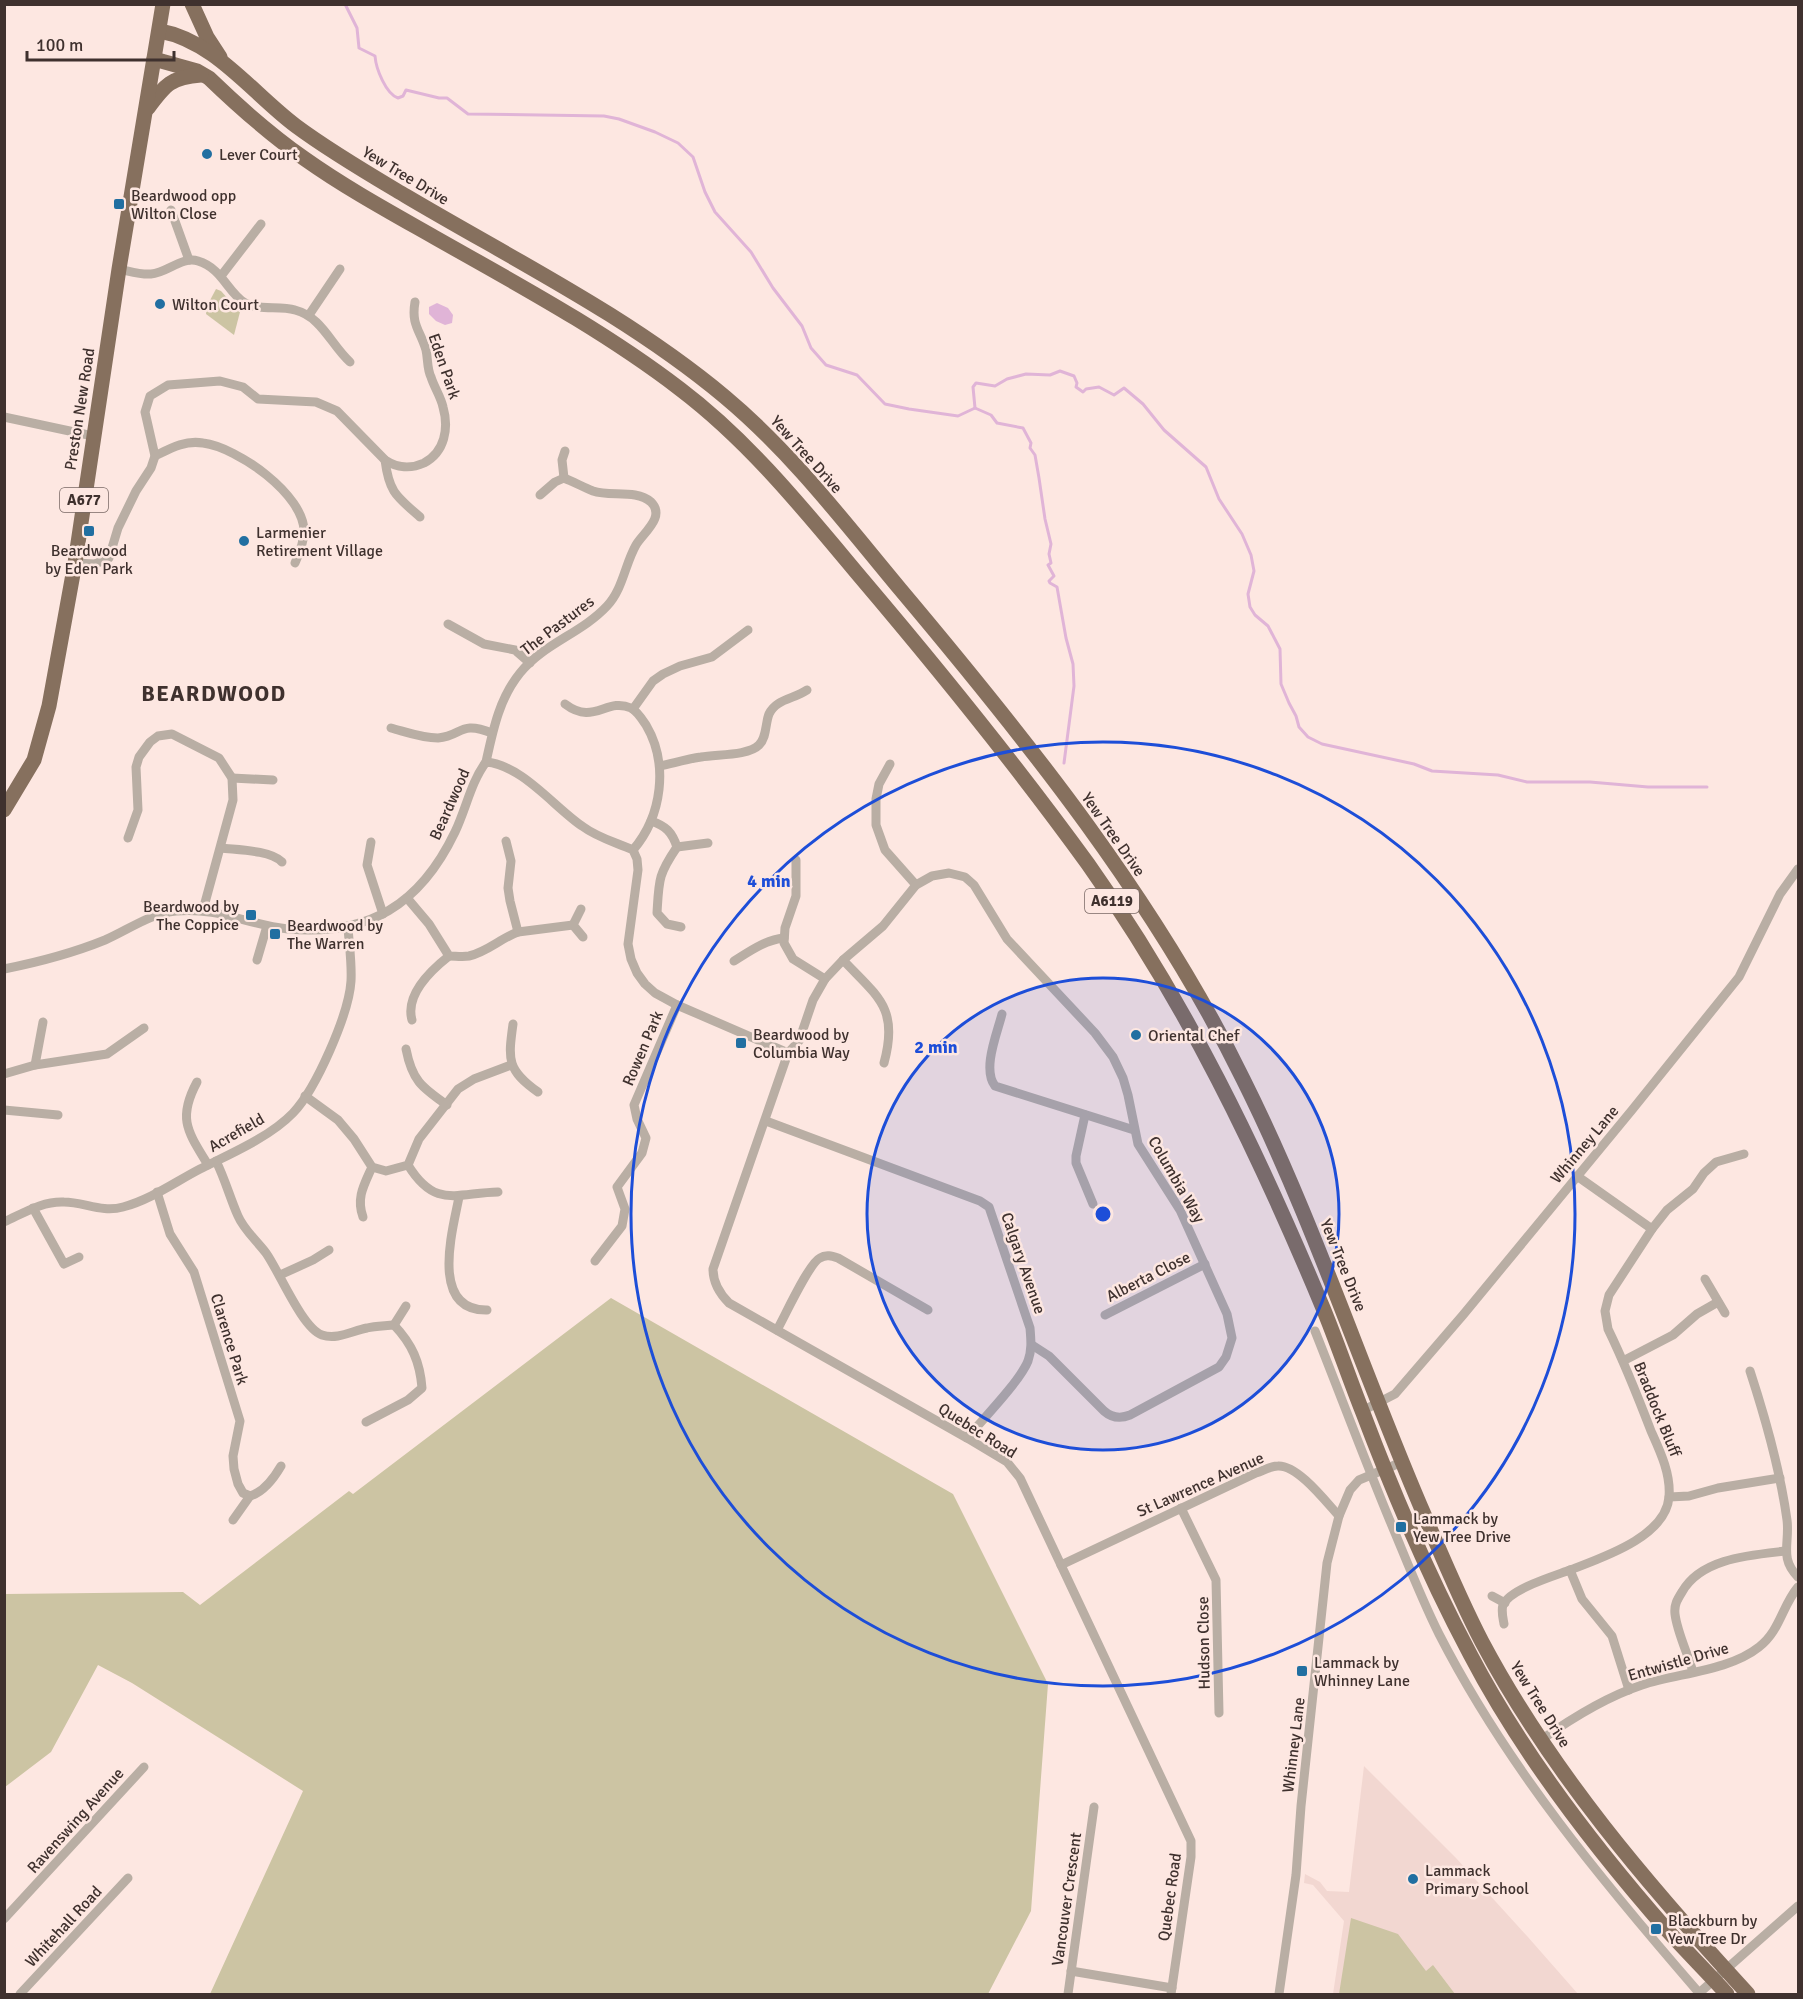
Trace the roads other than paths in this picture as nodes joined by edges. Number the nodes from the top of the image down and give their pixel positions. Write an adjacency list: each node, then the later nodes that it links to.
1 (163, 4): 3 (highway, Preston New Road / A677)
2 (192, 4): 5 (highway, A6119)
3 (160, 31): 4 (highway, Preston New Road / A677); 5 (highway, Yew Tree Drive / A6119)
4 (154, 59): 6 (highway, Yew Tree Drive / A6119); 7 (highway, Preston New Road / A677)
5 (227, 66): 18 (highway, Yew Tree Drive / A6119)
6 (204, 75): 7 (highway); 20 (highway, Yew Tree Drive / A6119)
7 (146, 111): 11 (highway, Preston New Road / A677)
8 (171, 210): 10 (street)
9 (261, 224): 13 (street)
10 (189, 260): 11 (street); 13 (street)
11 (119, 269): 19 (highway, Preston New Road / A677)
12 (340, 269): 15 (street)
13 (221, 276): 15 (street)
14 (415, 302): 23 (street, Eden Park)
15 (309, 315): 16 (street)
16 (350, 362)
17 (4, 417): 19 (street)
18 (762, 430): 20 (highway); 51 (highway, Yew Tree Drive / A6119)
19 (93, 436): 27 (highway, Preston New Road / A677)
20 (746, 446): 54 (highway, Yew Tree Drive / A6119)
21 (565, 451): 24 (street)
22 (155, 456): 23 (street); 27 (street); 28 (street)
23 (385, 460): 26 (street)
24 (564, 478): 25 (street); 31 (street, The Pastures)
25 (540, 495)
26 (420, 516)
27 (75, 563): 42 (highway, Preston New Road / A677)
28 (295, 563)
29 (448, 624): 31 (street)
30 (748, 630): 34 (street)
31 (530, 663): 36 (street, The Pastures)
32 (807, 690): 39 (street)
33 (565, 704): 34 (street)
34 (633, 709): 39 (street)
35 (391, 728): 36 (street)
36 (492, 733): 37 (street, The Pastures)
37 (486, 762): 50 (street, Beardwood); 57 (street, Beardwood)
38 (890, 764): 56 (street)
39 (660, 766): 43 (street)
40 (232, 778): 41 (street); 44 (street); 49 (street)
41 (273, 780)
42 (4, 810)
43 (651, 820): 48 (street); 50 (street)
44 (128, 838)
45 (506, 841): 65 (street)
46 (371, 842): 60 (street)
47 (708, 843): 48 (street)
48 (677, 847): 64 (street)
49 (221, 848): 53 (street); 59 (street)
50 (633, 850): 74 (street)
51 (1108, 856): 54 (highway); 82 (highway, Yew Tree Drive / A6119)
52 (796, 860): 67 (street)
53 (282, 862)
54 (1090, 867): 84 (highway, Yew Tree Drive / A6119)
55 (1798, 869): 101 (street, Whinney Lane)
56 (916, 885): 70 (street, Columbia Way); 96 (street, Columbia Way)
57 (407, 898): 60 (street, Beardwood); 68 (street)
58 (580, 909): 61 (street)
59 (203, 910): 62 (street, Beardwood); 72 (street, Beardwood)
60 (383, 914): 63 (street, Beardwood)
61 (573, 925): 65 (street); 66 (street)
62 (267, 926): 63 (street, Beardwood); 69 (street)
63 (348, 927): 90 (street, Acrefield)
64 (681, 927)
65 (518, 932): 68 (street)
66 (583, 937)
67 (784, 938): 71 (street); 73 (street)
68 (449, 956): 76 (street)
69 (257, 960)
70 (843, 960): 73 (street, Columbia Way); 83 (street)
71 (735, 961)
72 (4, 969)
73 (825, 979): 81 (street, Columbia Way)
74 (677, 1005): 81 (street); 112 (street, Rowen Park)
75 (1002, 1014): 94 (street)
76 (412, 1020)
77 (43, 1022): 85 (street)
78 (513, 1024): 86 (street)
79 (144, 1029): 85 (street)
80 (406, 1049): 91 (street)
81 (788, 1053): 95 (street, Quebec Road)
82 (1230, 1053): 84 (highway); 128 (highway, Yew Tree Drive / A6119)
83 (884, 1063)
84 (1211, 1064): 129 (highway, Yew Tree Drive / A6119)
85 (35, 1065): 87 (street)
86 (511, 1065): 89 (street); 91 (street)
87 (4, 1074)
88 (197, 1082): 98 (street)
89 (538, 1092)
90 (305, 1096): 98 (street, Acrefield); 100 (street)
91 (447, 1105): 99 (street)
92 (4, 1110): 93 (street)
93 (58, 1115)
94 (1084, 1115): 96 (street); 105 (street)
95 (766, 1121): 123 (street, Quebec Road); 125 (street, Calgary Avenue)
96 (1134, 1130): 113 (street, Columbia Way)
97 (1744, 1154): 109 (street)
98 (212, 1163): 102 (street, Acrefield); 114 (street)
99 (408, 1165): 100 (street); 104 (street)
100 (372, 1167): 107 (street)
101 (1577, 1176): 109 (street); 128 (street, Whinney Lane)
102 (157, 1192): 106 (street, Acrefield); 137 (street, Clarence Park)
103 (498, 1192): 104 (street)
104 (459, 1197): 118 (street)
105 (1093, 1204)
106 (33, 1208): 108 (street, Acrefield); 111 (street)
107 (363, 1217)
108 (4, 1222)
109 (1652, 1229): 126 (street, Braddock Bluff)
110 (328, 1250): 114 (street)
111 (79, 1257)
112 (595, 1261)
113 (1205, 1264): 121 (street, Alberta Close); 125 (street, Columbia Way)
114 (280, 1275): 122 (street)
115 (1705, 1279): 116 (street)
116 (1718, 1302): 120 (street); 126 (street)
117 (406, 1306): 122 (street)
118 (487, 1310)
119 (928, 1310): 123 (street)
120 (1725, 1313)
121 (1105, 1316)
122 (394, 1325): 130 (street)
123 (777, 1330): 131 (street, Quebec Road)
124 (1315, 1331): 135 (street)
125 (1032, 1345): 131 (street)
126 (1623, 1361): 138 (street, Braddock Bluff)
127 (1750, 1371): 136 (street)
128 (1378, 1404): 129 (street, Whinney Lane); 132 (highway, Yew Tree Drive / A6119)
129 (1362, 1411): 134 (highway, Yew Tree Drive / A6119)
130 (366, 1422)
131 (967, 1438): 143 (street, Quebec Road)
132 (1402, 1462): 134 (street, Whinney Lane); 153 (highway, Yew Tree Drive / A6119)
133 (281, 1466): 137 (street)
134 (1386, 1469): 135 (street, Whinney Lane); 154 (highway, Yew Tree Drive / A6119)
135 (1370, 1474): 140 (street, Whinney Lane); 163 (street)
136 (1780, 1478): 138 (street); 142 (street)
137 (250, 1496): 141 (street)
138 (1669, 1497): 144 (street)
139 (1181, 1508): 140 (street, St Lawrence Avenue); 143 (street, St Lawrence Avenue); 152 (street, Hudson Close)
140 (1339, 1516): 166 (street, Whinney Lane)
141 (233, 1520)
142 (1786, 1551): 145 (street); 150 (street)
143 (1061, 1565): 162 (street, Quebec Road)
144 (1570, 1570): 148 (street); 151 (street)
145 (1798, 1577)
146 (1798, 1587): 150 (street, Entwistle Drive)
147 (1492, 1596): 148 (street)
148 (1504, 1603): 149 (street)
149 (1504, 1624)
150 (1693, 1672): 151 (street, Entwistle Drive)
151 (1629, 1690): 153 (street, Entwistle Drive)
152 (1219, 1713)
153 (1541, 1740): 154 (highway); 161 (highway, Yew Tree Drive / A6119)
154 (1528, 1749): 161 (highway, Yew Tree Drive / A6119)
155 (144, 1767): 159 (street, Ravenswing Avenue)
156 (1094, 1807): 160 (street, Vancouver Crescent)
157 (128, 1878): 164 (street, Whitehall Road)
158 (1798, 1906): 161 (street)
159 (4, 1919)
160 (1071, 1971): 162 (street); 165 (street, Vancouver Crescent)
161 (1719, 1975): 163 (street); 167 (highway, A6119); 168 (highway, A6119)
162 (1172, 1991)
163 (1699, 1994)
164 (20, 1995)
165 (1068, 1995)
166 (1279, 1995)
167 (1727, 1995)
168 (1748, 1995)

